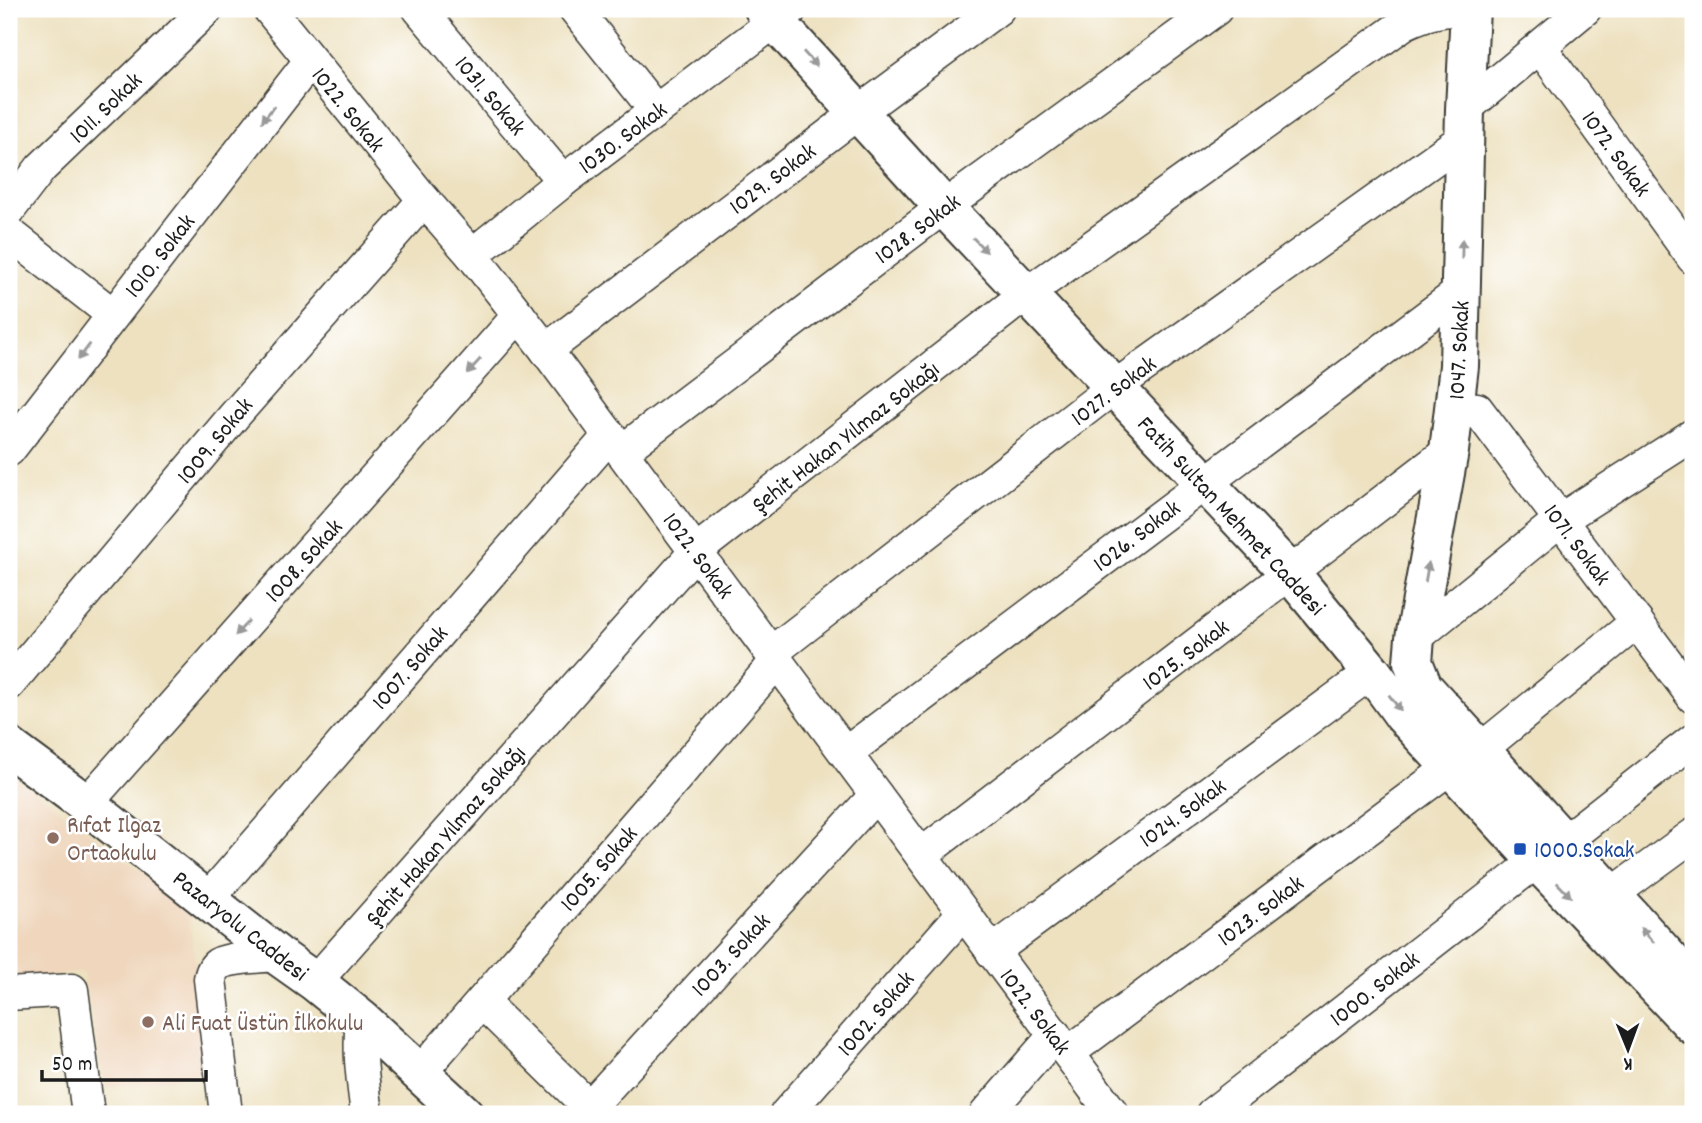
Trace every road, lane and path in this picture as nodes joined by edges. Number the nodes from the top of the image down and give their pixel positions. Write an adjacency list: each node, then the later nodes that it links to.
1 (207, 9): 18 (street, 1011. Sokak)
2 (269, 9): 11 (street, 1022. Sokak)
3 (419, 9): 15 (street, 1031. Sokak)
4 (575, 9): 12 (street)
5 (998, 9): 13 (street, 1029. Sokak)
6 (1216, 9): 17 (street, 1028. Sokak)
7 (1470, 9): 14 (main road, 1047. Sokak); 23 (street, Şehit Hakan Yılmaz Sokağı)
8 (1585, 9): 10 (street, 1027. Sokak)
9 (777, 13): 12 (street, 1030. Sokak); 13 (main road, Fatih Sultan Mehmet Caddesi, one-way to 13)
10 (1540, 47): 14 (street, 1027. Sokak); 21 (street, 1072. Sokak)
11 (310, 61): 16 (street, 1022. Sokak); 24 (street, 1010. Sokak, one-way to 24)
12 (656, 111): 15 (street, 1030. Sokak)
13 (859, 112): 17 (main road, Fatih Sultan Mehmet Caddesi); 26 (street, 1029. Sokak)
14 (1464, 124): 22 (main road, 1047. Sokak, one-way to 14); 27 (street, 1027. Sokak)
15 (564, 181): 20 (street, 1030. Sokak)
16 (424, 200): 20 (street, 1022. Sokak); 41 (street, 1009. Sokak)
17 (944, 207): 23 (main road, Fatih Sultan Mehmet Caddesi, one-way to 23); 30 (street, 1028. Sokak)
18 (9, 210)
19 (9, 233): 24 (street)
20 (472, 255): 25 (street, 1022. Sokak)
21 (1693, 258)
22 (1461, 291): 28 (main road, 1047. Sokak); 33 (street, 1026. Sokak)
23 (1026, 294): 27 (main road, Fatih Sultan Mehmet Caddesi); 35 (street, Şehit Hakan Yılmaz Sokağı)
24 (112, 314): 31 (street, 1010. Sokak, one-way to 31)
25 (519, 315): 26 (street, 1022. Sokak); 49 (street, 1008. Sokak, one-way to 49)
26 (547, 350): 30 (street, 1022. Sokak)
27 (1113, 388): 33 (main road, Fatih Sultan Mehmet Caddesi); 39 (street, 1027. Sokak)
28 (1455, 407): 32 (main road, 1047. Sokak); 34 (street, 1071. Sokak)
29 (1693, 435): 34 (street)
30 (616, 443): 35 (street, 1022. Sokak); 54 (street, 1007. Sokak)
31 (9, 450)
32 (1449, 452): 36 (street, 1025. Sokak); 38 (main road, 1047. Sokak, one-way to 32)
33 (1204, 484): 36 (main road, Fatih Sultan Mehmet Caddesi); 46 (street, 1026. Sokak)
34 (1560, 520): 37 (street, 1071. Sokak); 38 (street)
35 (696, 551): 39 (street, 1022. Sokak); 58 (street, Şehit Hakan Yılmaz Sokağı)
36 (1290, 574): 40 (main road, Fatih Sultan Mehmet Caddesi); 52 (street, 1025. Sokak)
37 (1637, 622): 43 (street, 1071. Sokak); 47 (street, 1023. Sokak)
38 (1415, 638): 42 (main road, 1047. Sokak)
39 (774, 657): 46 (street, 1022. Sokak); 61 (street, 1005. Sokak)
40 (1371, 672): 47 (main road, Fatih Sultan Mehmet Caddesi, one-way to 47); 56 (street, 1024. Sokak)
41 (9, 684)
42 (1423, 687): 47 (main road, Fatih Sultan Mehmet Caddesi)
43 (1693, 697)
44 (1693, 740): 51 (street, 1000. Sokak)
45 (9, 747): 49 (main road, Pazaryolu Caddesi)
46 (846, 754): 48 (street, 1022. Sokak)
47 (1466, 759): 51 (main road, Fatih Sultan Mehmet Caddesi); 64 (street, 1023. Sokak)
48 (876, 795): 52 (street, 1022. Sokak); 66 (street, 1003. Sokak)
49 (86, 804): 54 (main road, Pazaryolu Caddesi)
50 (1693, 835): 53 (street)
51 (1550, 851): 53 (main road, Fatih Sultan Mehmet Caddesi); 63 (main road, Fatih Sultan Mehmet Caddesi, one-way to 63); 74 (street, 1000. Sokak)
52 (921, 855): 55 (street, 1022. Sokak)
53 (1611, 895): 59 (main road, Fatih Sultan Mehmet Caddesi, one-way to 53)
54 (208, 899): 57 (main road, Pazaryolu Caddesi)
55 (963, 912): 56 (street, 1022. Sokak); 71 (street, 1002. Sokak)
56 (992, 951): 64 (street, 1022. Sokak)
57 (277, 955): 58 (main road, Pazaryolu Caddesi); 68 (street)
58 (315, 982): 62 (main road, Pazaryolu Caddesi)
59 (1693, 985)
60 (9, 994): 67 (street)
61 (482, 1002): 65 (street, 1005. Sokak); 66 (street)
62 (362, 1020): 65 (main road, Pazaryolu Caddesi); 69 (street)
63 (1693, 1026)
64 (1061, 1044): 72 (street, 1023. Sokak); 73 (street, 1022. Sokak)
65 (419, 1074): 70 (main road, Pazaryolu Caddesi)
66 (586, 1111)
67 (88, 1114)
68 (226, 1114)
69 (367, 1114)
70 (464, 1114)
71 (786, 1114)
72 (986, 1114)
73 (1113, 1114)
74 (1212, 1114)

